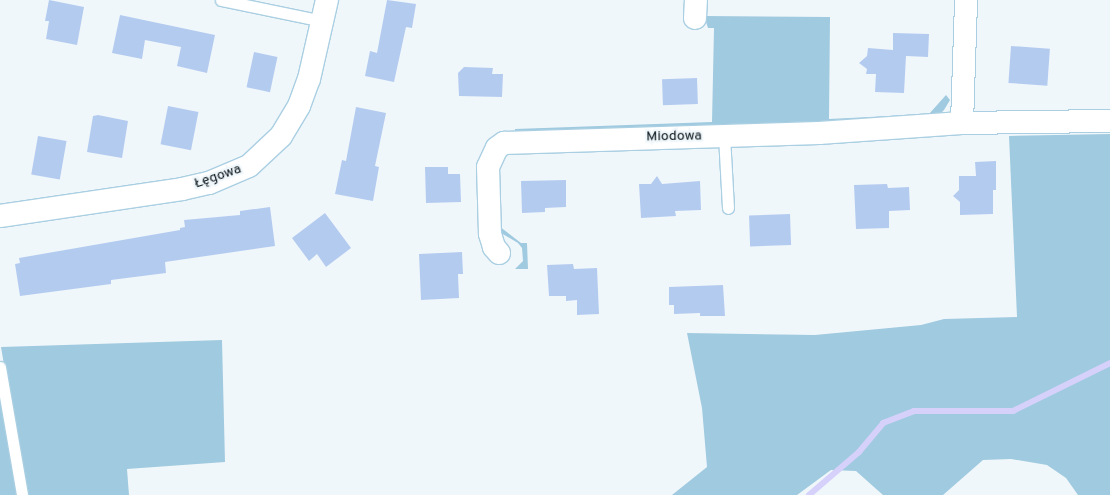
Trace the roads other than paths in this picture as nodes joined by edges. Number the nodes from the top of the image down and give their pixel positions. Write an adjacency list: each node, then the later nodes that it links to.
1 (220, 0): 3 (lane)
2 (966, 0): 5 (street)
3 (325, 10): 8 (street, Łęgowa)
4 (1110, 121): 5 (street, Miodowa)
5 (962, 123): 6 (street, Miodowa)
6 (724, 136): 7 (lane); 9 (street, Miodowa)
7 (728, 208)
8 (0, 216)
9 (499, 253)
10 (0, 367): 11 (lane)
11 (22, 495)

